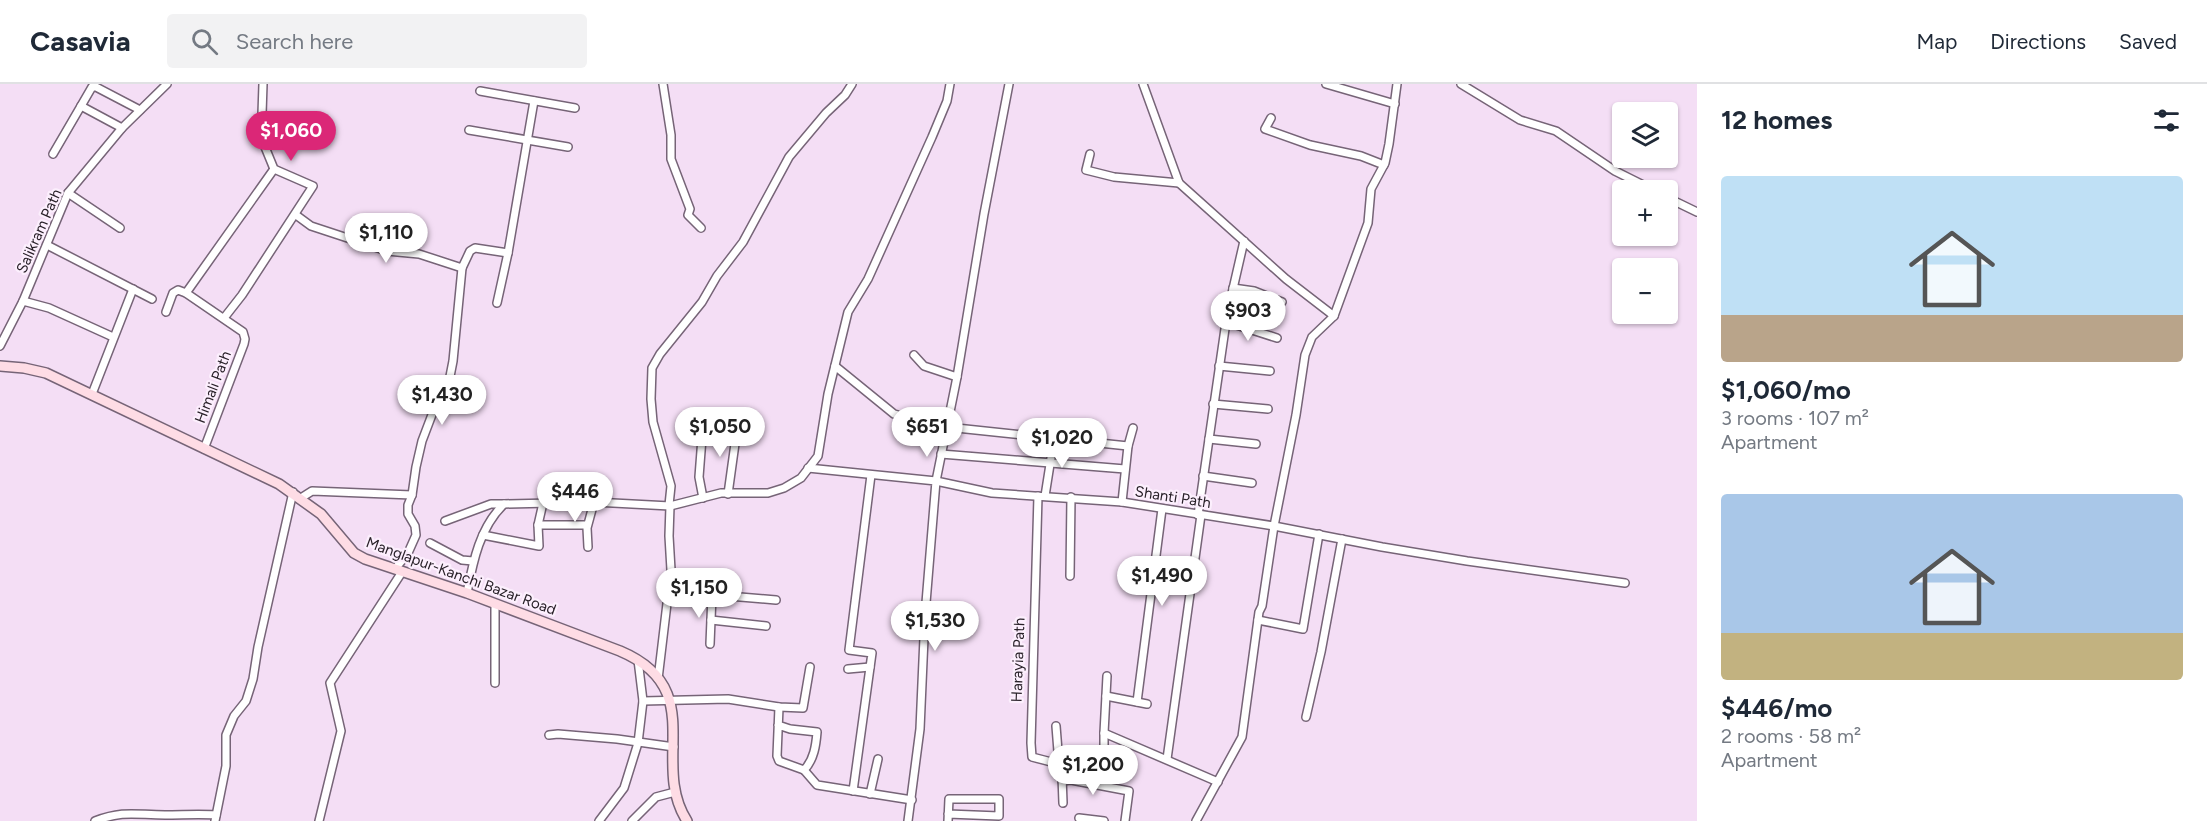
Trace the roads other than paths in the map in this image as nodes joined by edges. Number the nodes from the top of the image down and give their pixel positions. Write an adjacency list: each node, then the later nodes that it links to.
1 (167, 84): 16 (street, Salikram Path)
2 (263, 84): 25 (street)
3 (663, 84): 33 (street)
4 (852, 84): 88 (street)
5 (950, 84): 54 (street)
6 (1009, 84): 57 (street)
7 (1143, 84): 27 (street)
8 (1326, 84): 13 (street)
9 (1397, 84): 13 (street)
10 (1461, 84): 26 (street)
11 (480, 91): 12 (street)
12 (534, 101): 15 (street); 20 (street)
13 (1395, 104): 24 (street)
14 (81, 106): 16 (street); 18 (street); 22 (street)
15 (574, 108)
16 (140, 110): 18 (street, Salikram Path)
17 (1270, 118): 24 (street)
18 (122, 128): 28 (street, Salikram Path)
19 (469, 130): 20 (street)
20 (526, 140): 21 (street); 36 (street)
21 (568, 147)
22 (53, 154)
23 (1090, 154): 27 (street)
24 (1383, 165): 46 (street)
25 (274, 169): 31 (street); 40 (street)
26 (1633, 180)
27 (1179, 183): 34 (street)
28 (68, 193): 32 (street); 35 (street, Salikram Path)
29 (1678, 203): 30 (street)
30 (1697, 212)
31 (296, 215): 37 (street); 47 (street)
32 (120, 228)
33 (701, 228)
34 (1244, 241): 38 (street); 46 (street)
35 (47, 245): 39 (street); 42 (street, Salikram Path)
36 (508, 253): 37 (street); 44 (street)
37 (462, 268): 80 (street)
38 (1233, 288): 43 (street); 48 (street)
39 (133, 289): 41 (street); 49 (street)
40 (186, 293): 45 (street); 47 (street, Himali Path)
41 (152, 298)
42 (23, 301): 49 (street); 51 (street, Salikram Path)
43 (1282, 302)
44 (497, 303)
45 (166, 312)
46 (1334, 316): 94 (street)
47 (224, 318): 69 (street, Himali Path)
48 (1227, 322): 50 (street); 55 (street)
49 (113, 338): 58 (street)
50 (1277, 338)
51 (0, 346)
52 (914, 355): 57 (street)
53 (0, 366): 58 (street, Manglapur-Kanchi Bazar Road)
54 (835, 366): 62 (street); 72 (street)
55 (1219, 366): 56 (street); 59 (street)
56 (1269, 371)
57 (957, 377): 62 (street)
58 (92, 394): 69 (street, Manglapur-Kanchi Bazar Road)
59 (1213, 404): 60 (street); 66 (street)
60 (1268, 409)
61 (738, 422): 78 (street)
62 (946, 427): 65 (street); 70 (street)
63 (700, 428): 83 (street)
64 (1133, 428): 68 (street)
65 (1054, 439): 68 (street); 71 (street)
66 (1209, 439): 67 (street); 75 (street)
67 (1256, 444)
68 (1128, 446): 73 (street)
69 (204, 449): 79 (street, Manglapur-Kanchi Bazar Road)
70 (940, 454): 71 (street); 76 (street)
71 (1050, 463): 73 (street); 81 (street)
72 (808, 468): 74 (street, Shanti Path); 78 (street)
73 (1125, 469): 85 (street)
74 (871, 475): 76 (street, Shanti Path); 115 (street)
75 (1203, 476): 77 (street); 90 (street)
76 (936, 481): 81 (street, Shanti Path); 143 (street)
77 (1252, 483)
78 (728, 494): 83 (street)
79 (297, 495): 80 (street); 101 (street, Manglapur-Kanchi Bazar Road); 145 (street)
80 (412, 495): 101 (street)
81 (1041, 496): 82 (street, Shanti Path); 135 (street, Harayia Path)
82 (1071, 497): 85 (street, Shanti Path); 102 (street)
83 (702, 498): 88 (street)
84 (594, 502): 86 (street); 88 (street); 93 (street)
85 (1122, 502): 89 (street, Shanti Path)
86 (543, 503): 87 (street); 92 (street)
87 (504, 504): 91 (street); 96 (street)
88 (669, 506): 104 (street)
89 (1162, 509): 90 (street, Shanti Path); 123 (street)
90 (1199, 515): 94 (street, Shanti Path); 134 (street)
91 (445, 521)
92 (538, 525): 93 (street); 96 (street)
93 (587, 525): 99 (street)
94 (1274, 526): 95 (street, Shanti Path); 110 (street)
95 (1319, 534): 97 (street, Shanti Path); 110 (street)
96 (483, 535): 100 (street)
97 (1342, 538): 103 (street, Shanti Path); 126 (street)
98 (430, 543): 100 (street)
99 (588, 547)
100 (473, 561): 105 (street)
101 (398, 570): 105 (street, Manglapur-Kanchi Bazar Road); 150 (street)
102 (1070, 576)
103 (1625, 583)
104 (669, 591): 106 (street); 118 (street)
105 (467, 593): 108 (street, Manglapur-Kanchi Bazar Road)
106 (712, 595): 107 (street); 109 (street)
107 (776, 600)
108 (495, 604): 113 (street, Manglapur-Kanchi Bazar Road); 119 (street)
109 (711, 620): 111 (street); 112 (street)
110 (1258, 620): 138 (street)
111 (766, 626)
112 (710, 644)
113 (638, 660): 118 (street, Manglapur-Kanchi Bazar Road); 121 (street)
114 (810, 667): 125 (street)
115 (870, 668): 116 (street); 140 (street)
116 (848, 669)
117 (1107, 676): 120 (street)
118 (658, 679): 122 (street, Manglapur-Kanchi Bazar Road)
119 (495, 683)
120 (1106, 696): 123 (street); 129 (street)
121 (643, 701): 122 (street); 131 (street)
122 (671, 701): 125 (street); 132 (street, Manglapur-Kanchi Bazar Road)
123 (1137, 702): 124 (street)
124 (1147, 704)
125 (779, 707): 127 (street)
126 (1306, 717)
127 (778, 725): 136 (street); 136 (street)
128 (1056, 726): 135 (street)
129 (1104, 733): 134 (street); 139 (street)
130 (549, 735): 131 (street)
131 (638, 742): 132 (street); 151 (street)
132 (674, 747): 141 (street, Manglapur-Kanchi Bazar Road)
133 (878, 759): 142 (street)
134 (1167, 759): 138 (street)
135 (1059, 764): 137 (street)
136 (804, 770): 140 (street)
137 (1062, 781): 139 (street); 144 (street)
138 (1218, 782): 157 (street)
139 (1104, 785): 156 (street)
140 (853, 791): 142 (street)
141 (675, 792): 152 (street); 153 (street, Manglapur-Kanchi Bazar Road)
142 (870, 794): 143 (street)
143 (912, 801): 154 (street)
144 (1063, 803)
145 (216, 818): 149 (street)
146 (948, 818): 147 (street); 147 (street)
147 (999, 818)
148 (1079, 818): 155 (street)
149 (95, 821)
150 (319, 821)
151 (599, 821)
152 (633, 821)
153 (687, 821)
154 (908, 821)
155 (1104, 821)
156 (1125, 821)
157 (1197, 821)

